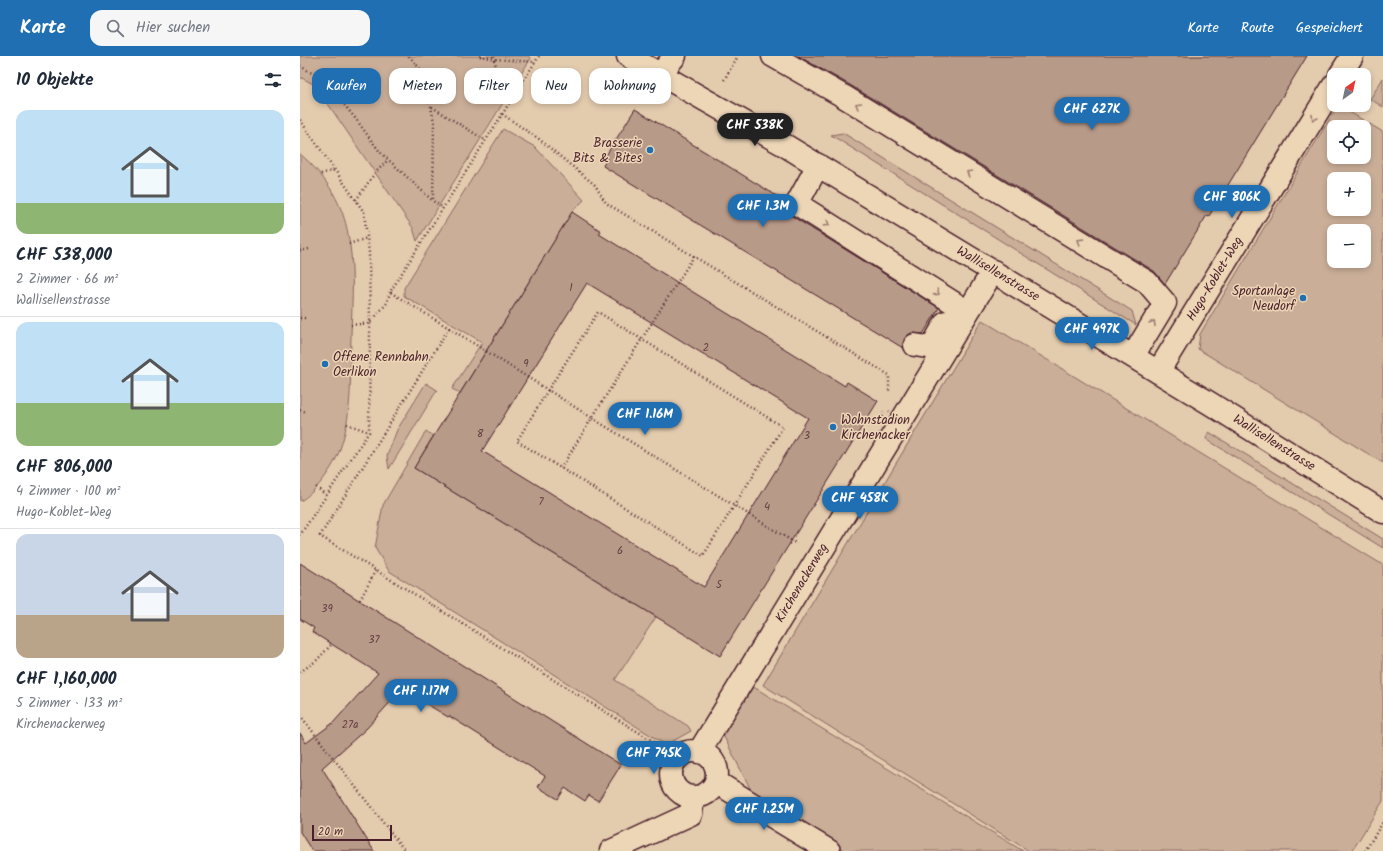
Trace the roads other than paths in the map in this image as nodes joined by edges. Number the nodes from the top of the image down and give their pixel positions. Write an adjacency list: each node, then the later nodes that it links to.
1 (628, 56): 5 (street, Wallisellenstrasse)
2 (675, 56): 6 (street)
3 (773, 56): 14 (street, one-way to 3)
4 (1352, 56): 7 (street)
5 (651, 68)
6 (665, 68)
7 (1344, 68)
8 (671, 79): 10 (street, Wallisellenstrasse)
9 (1327, 96): 15 (street, Hugo-Koblet-Weg, one-way to 15)
10 (818, 165): 11 (street, Wallisellenstrasse); 12 (street, one-way to 12)
11 (987, 268): 12 (street); 14 (street, Wallisellenstrasse); 17 (street, Kirchenackerweg)
12 (957, 305): 13 (street)
13 (915, 346)
14 (1133, 356): 15 (street, Wallisellenstrasse)
15 (1158, 372): 16 (street, Wallisellenstrasse)
16 (1383, 512)
17 (699, 752): 18 (street); 19 (street)
18 (716, 782): 19 (street); 21 (street)
19 (693, 798): 20 (street)
20 (611, 851)
21 (829, 851)

